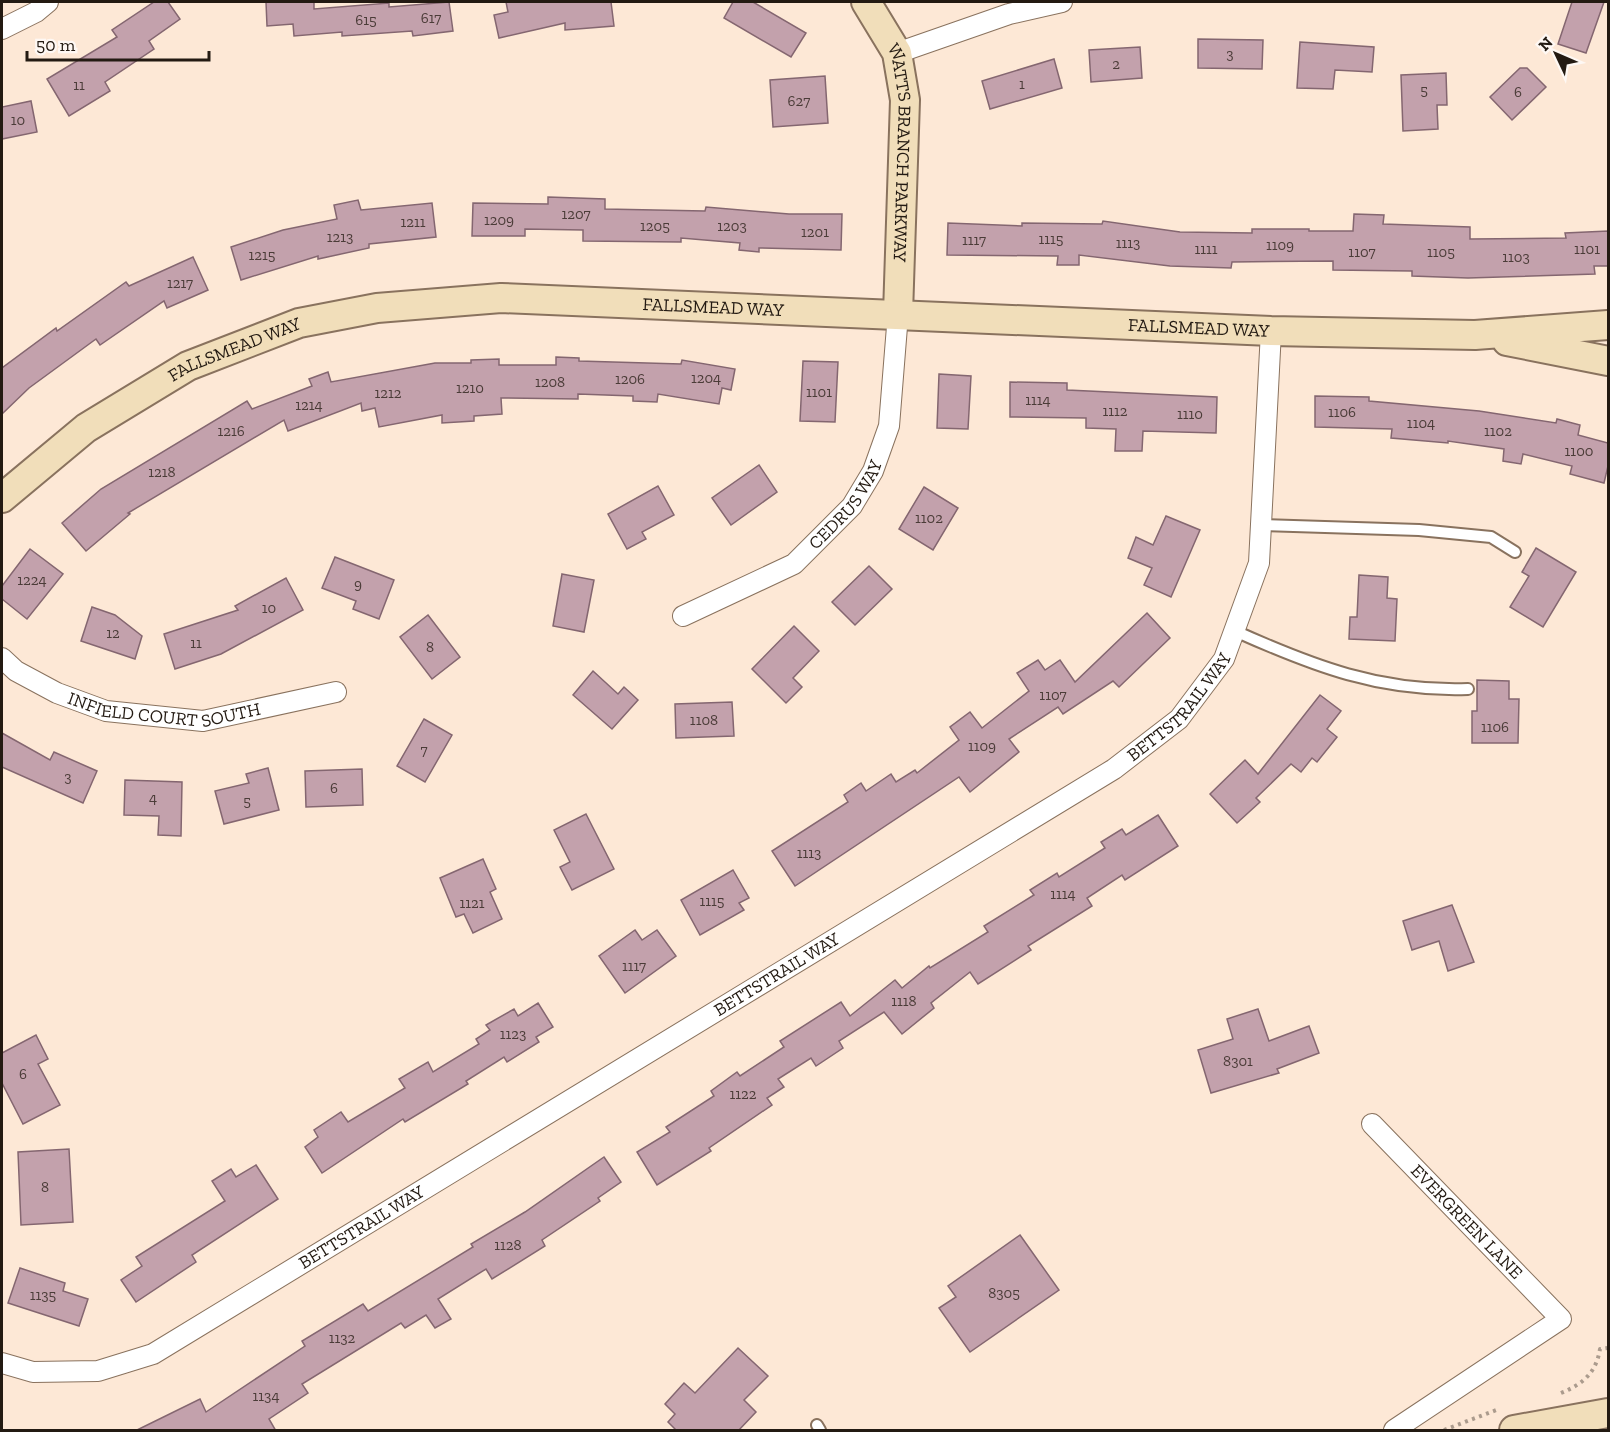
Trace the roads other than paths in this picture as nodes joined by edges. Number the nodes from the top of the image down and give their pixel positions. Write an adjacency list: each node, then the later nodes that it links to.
1 (48, 2): 4 (street)
2 (866, 2): 5 (street, WATTS BRANCH PARKWAY)
3 (1062, 2): 5 (street)
4 (2, 29)
5 (897, 53): 6 (street, WATTS BRANCH PARKWAY)
6 (898, 314): 8 (street, FALLSMEAD WAY); 11 (street, FALLSMEAD WAY); 14 (street, CEDRUS WAY)
7 (1608, 325): 9 (street, FALLSMEAD WAY)
8 (1271, 331): 9 (street, FALLSMEAD WAY); 12 (street, BETTSTRAIL WAY)
9 (1475, 335): 10 (street, FALLSMEAD WAY)
10 (1608, 361)
11 (2, 498)
12 (1262, 525): 13 (lane); 15 (street, BETTSTRAIL WAY)
13 (1515, 552)
14 (683, 616)
15 (1235, 631): 17 (lane); 20 (street, BETTSTRAIL WAY)
16 (2, 658): 18 (street, INFIELD COURT SOUTH)
17 (1468, 689)
18 (336, 692)
19 (1372, 1124): 23 (street, EVERGREEN LANE)
20 (2, 1363)
21 (1608, 1413): 22 (street)
22 (1509, 1419)
23 (1394, 1431)

